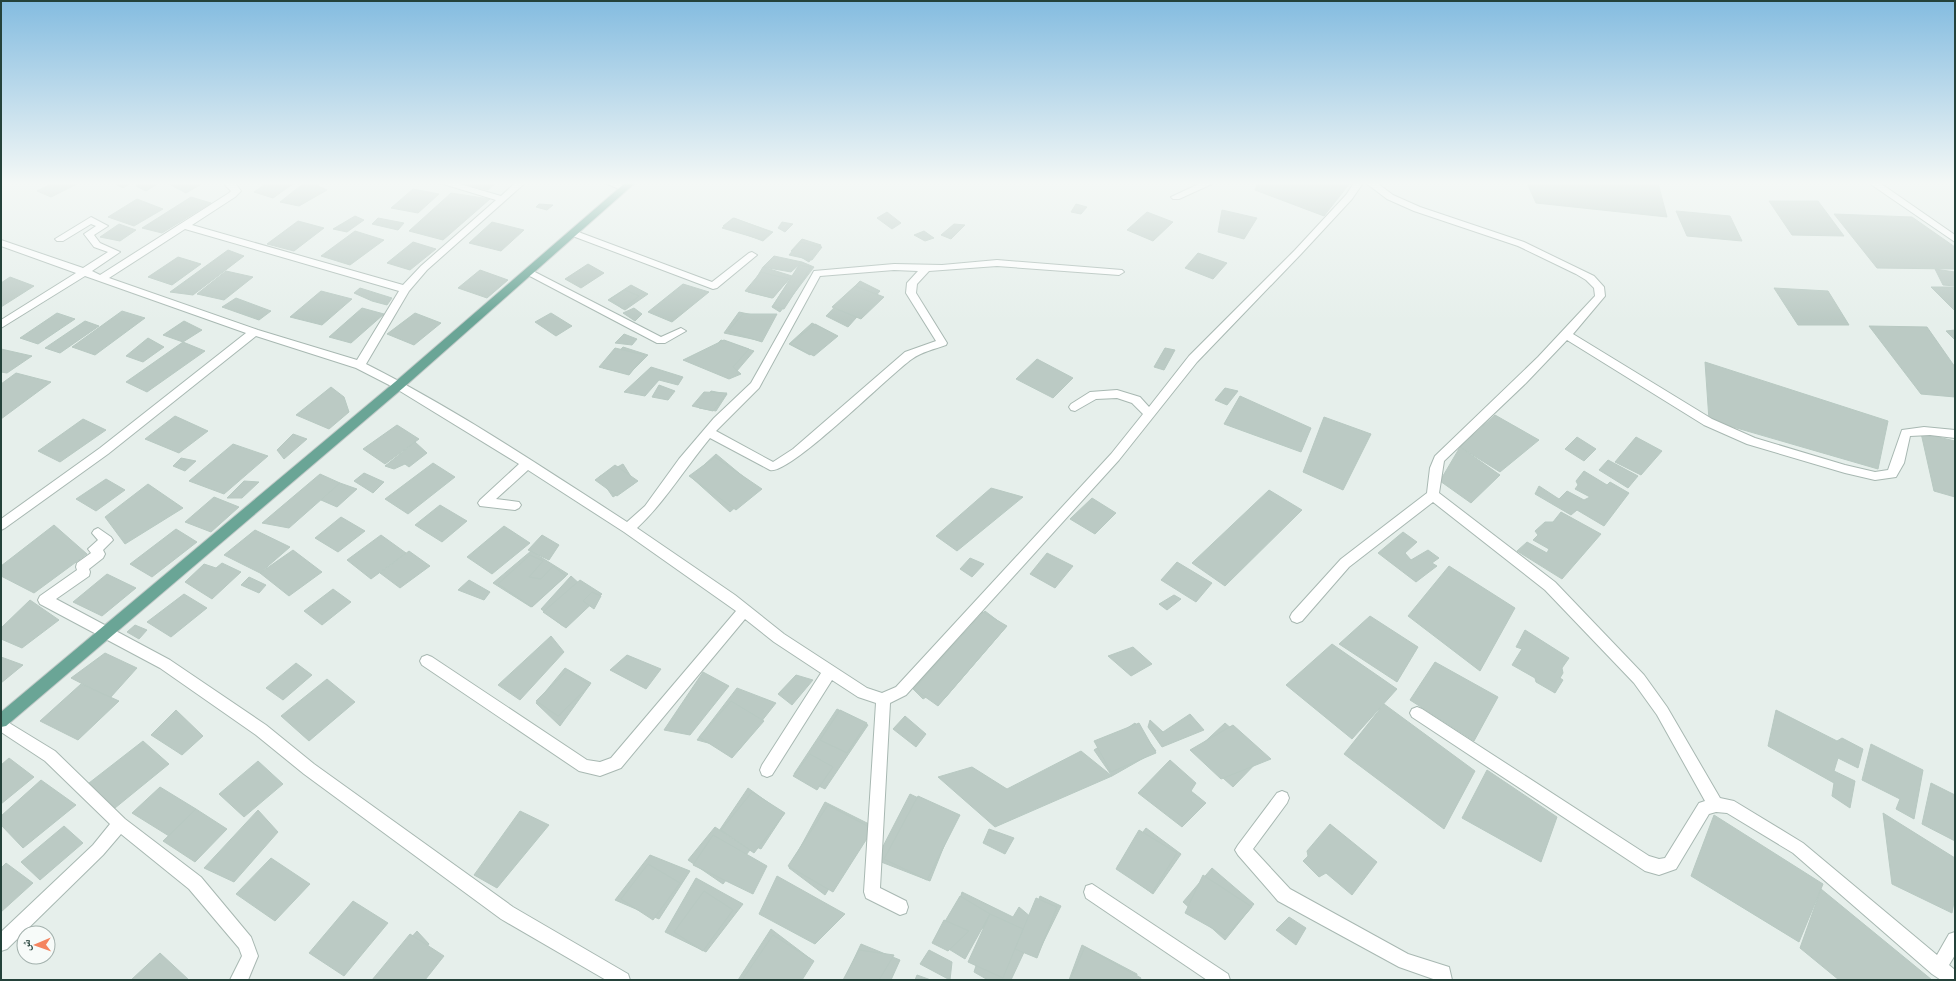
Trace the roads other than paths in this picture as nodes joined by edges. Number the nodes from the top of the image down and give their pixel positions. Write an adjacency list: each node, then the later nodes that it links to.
1 (77, 229): 11 (street)
2 (98, 229): 18 (street)
3 (181, 229): 21 (street)
4 (195, 229): 22 (street)
5 (469, 229): 22 (street)
6 (578, 229): 10 (main road)
7 (1320, 229): 30 (street)
8 (1473, 229): 26 (street)
9 (1940, 229): 12 (street)
10 (573, 233): 16 (street); 19 (main road)
11 (60, 239)
12 (1955, 239)
13 (1, 243): 14 (street)
14 (13, 247): 15 (street); 18 (street)
15 (1, 251)
16 (752, 255)
17 (926, 268): 20 (street); 31 (street); 31 (street)
18 (83, 272): 21 (street); 23 (street)
19 (529, 272): 24 (street); 28 (main road)
20 (1120, 272)
21 (102, 278): 25 (street)
22 (405, 289): 27 (street)
23 (1, 325)
24 (681, 331)
25 (254, 332): 27 (street); 36 (street)
26 (1567, 335): 32 (street); 34 (street)
27 (360, 365): 28 (street)
28 (399, 385): 33 (street); 41 (main road)
29 (1075, 407): 30 (street)
30 (1149, 414): 44 (street)
31 (709, 432): 37 (street)
32 (1955, 434)
33 (528, 464): 35 (street); 37 (street)
34 (1433, 495): 40 (street); 49 (street)
35 (516, 505)
36 (1, 525)
37 (628, 529): 39 (street)
38 (98, 533): 41 (street)
39 (744, 610): 42 (street); 43 (street)
40 (1297, 617)
41 (104, 634): 46 (main road); 57 (street)
42 (427, 661)
43 (828, 672): 44 (street); 47 (street)
44 (883, 699): 52 (street)
45 (1417, 713): 49 (street)
46 (1, 722): 50 (street)
47 (767, 770)
48 (1282, 798): 59 (street)
49 (1716, 805): 55 (street)
50 (120, 824): 54 (street); 56 (street)
51 (1092, 892): 58 (street)
52 (900, 908)
53 (1955, 940): 55 (street)
54 (1, 943)
55 (1938, 968): 60 (street)
56 (238, 980)
57 (622, 980)
58 (1222, 980)
59 (1444, 980)
60 (1954, 980)

